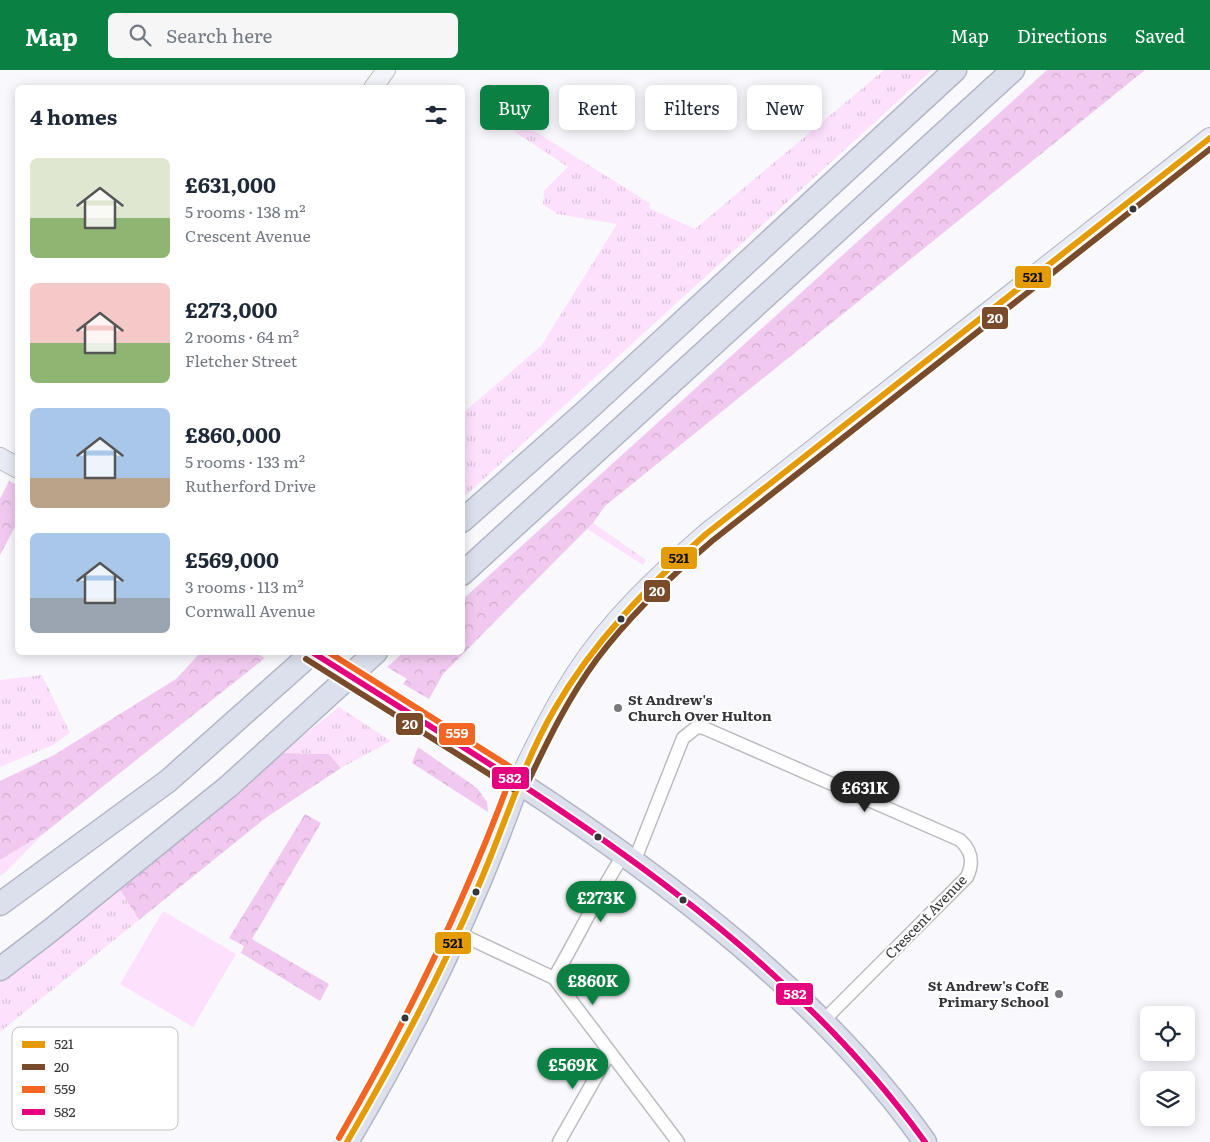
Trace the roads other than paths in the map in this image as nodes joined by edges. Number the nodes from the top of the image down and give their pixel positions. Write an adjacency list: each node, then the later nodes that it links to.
1 (386, 70): 4 (main road)
2 (955, 70): 8 (highway)
3 (1013, 70): 9 (highway)
4 (375, 85)
5 (1210, 138): 13 (main road)
6 (0, 458): 7 (main road)
7 (15, 466)
8 (465, 518)
9 (465, 571)
10 (309, 655): 15 (highway)
11 (317, 655): 13 (main road, bridge)
12 (373, 655): 17 (highway)
13 (518, 782): 14 (highway); 16 (highway)
14 (629, 858): 18 (street); 19 (highway); 19 (street, Crescent Avenue)
15 (0, 904)
16 (458, 933): 18 (street); 21 (highway)
17 (0, 969)
18 (554, 978): 20 (street)
19 (822, 1022): 24 (highway)
20 (610, 1052): 22 (street); 23 (street)
21 (347, 1142)
22 (560, 1142)
23 (678, 1142)
24 (925, 1142)

